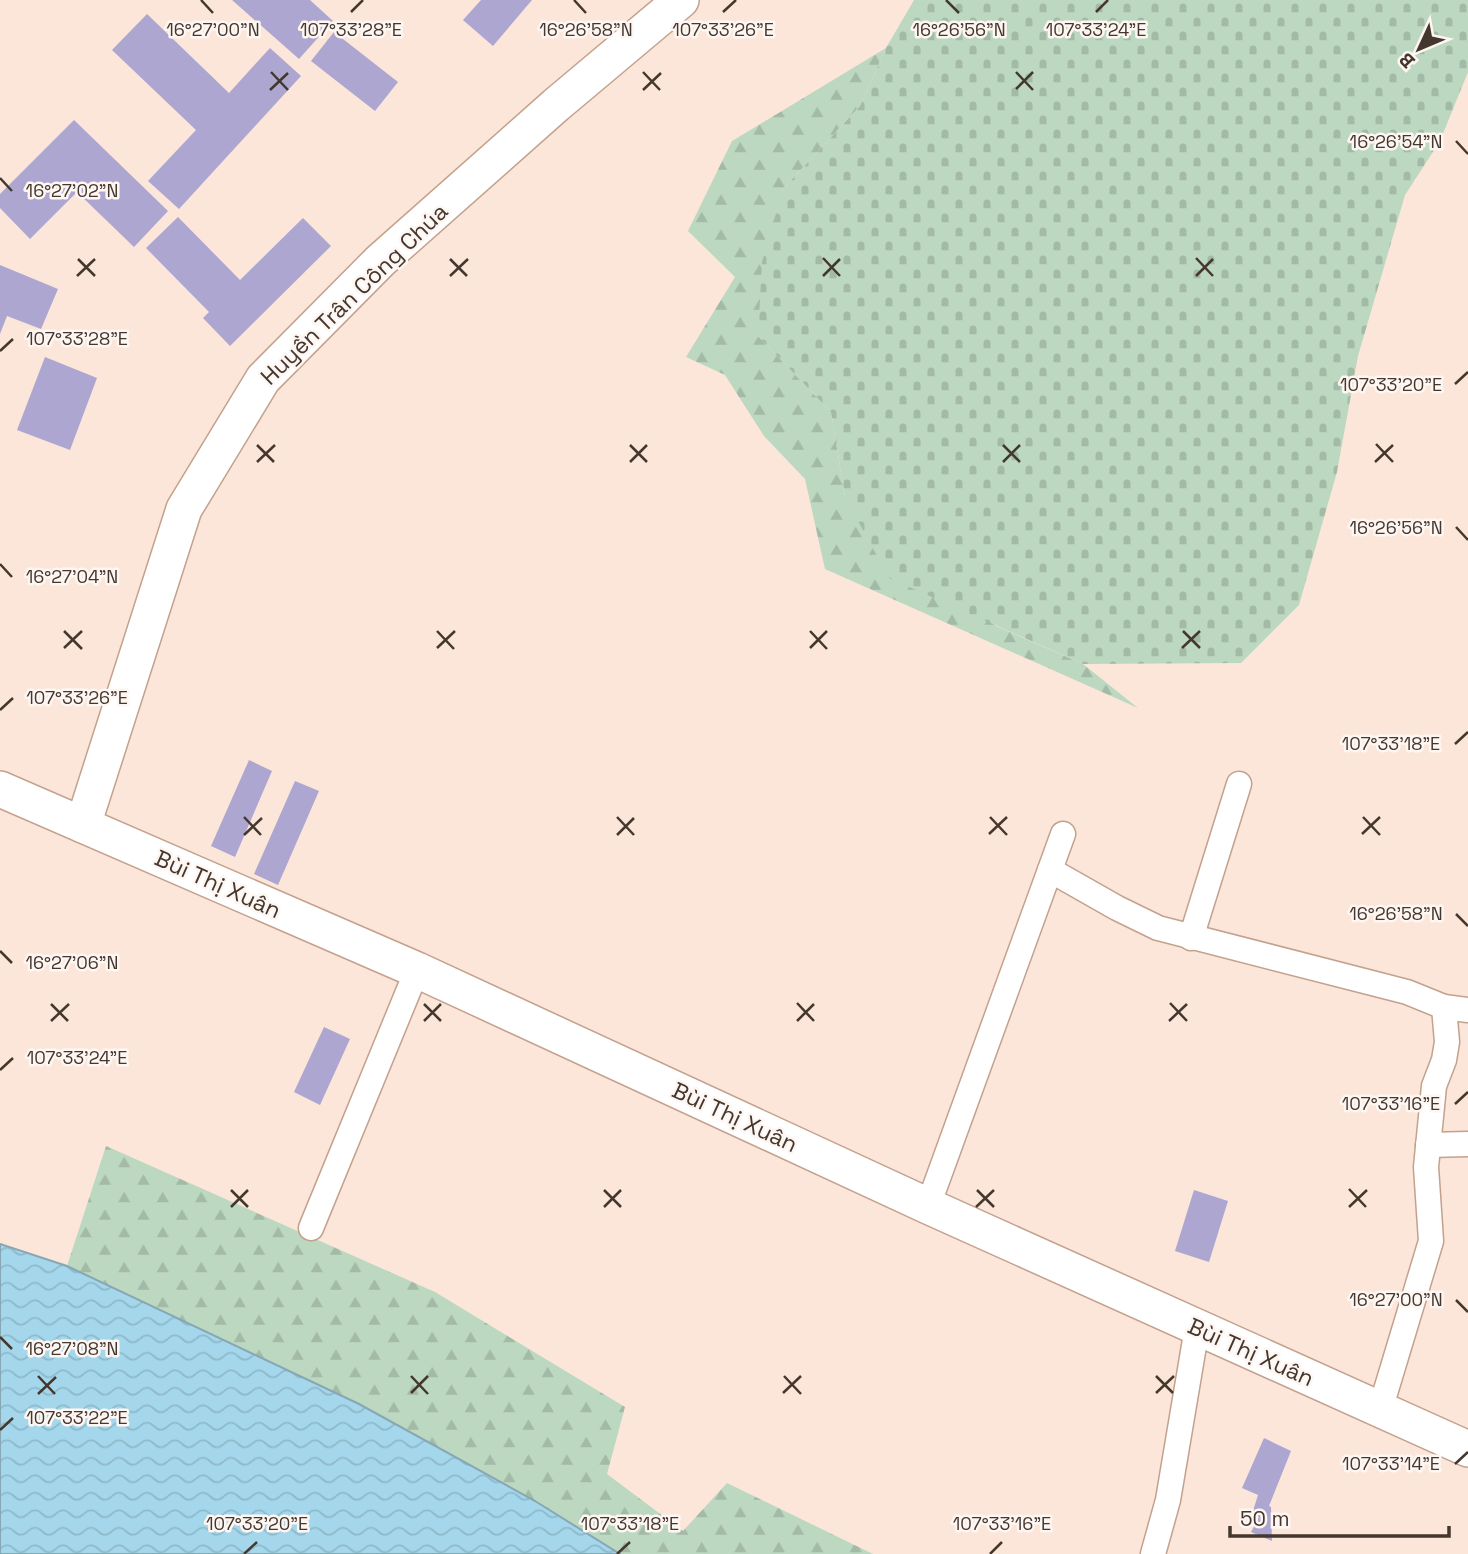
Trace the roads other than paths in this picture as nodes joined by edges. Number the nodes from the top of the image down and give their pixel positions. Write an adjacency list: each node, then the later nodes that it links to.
1 (681, 0): 4 (street, Huyền Trân Công Chúa)
2 (1240, 785): 7 (street)
3 (0, 789): 4 (street, Bùi Thị Xuân)
4 (83, 825): 8 (street, Bùi Thị Xuân)
5 (1063, 834): 6 (street)
6 (1050, 870): 7 (street); 13 (street)
7 (1191, 938): 9 (street)
8 (417, 971): 13 (street, Bùi Thị Xuân); 14 (street)
9 (1444, 1007): 10 (street); 12 (street)
10 (1468, 1010)
11 (1468, 1144): 12 (street)
12 (1428, 1145): 16 (street)
13 (928, 1206): 15 (street, Bùi Thị Xuân)
14 (311, 1228)
15 (1197, 1328): 16 (street, Bùi Thị Xuân); 18 (street)
16 (1380, 1410): 17 (street, Bùi Thị Xuân)
17 (1468, 1449)
18 (1153, 1554)

